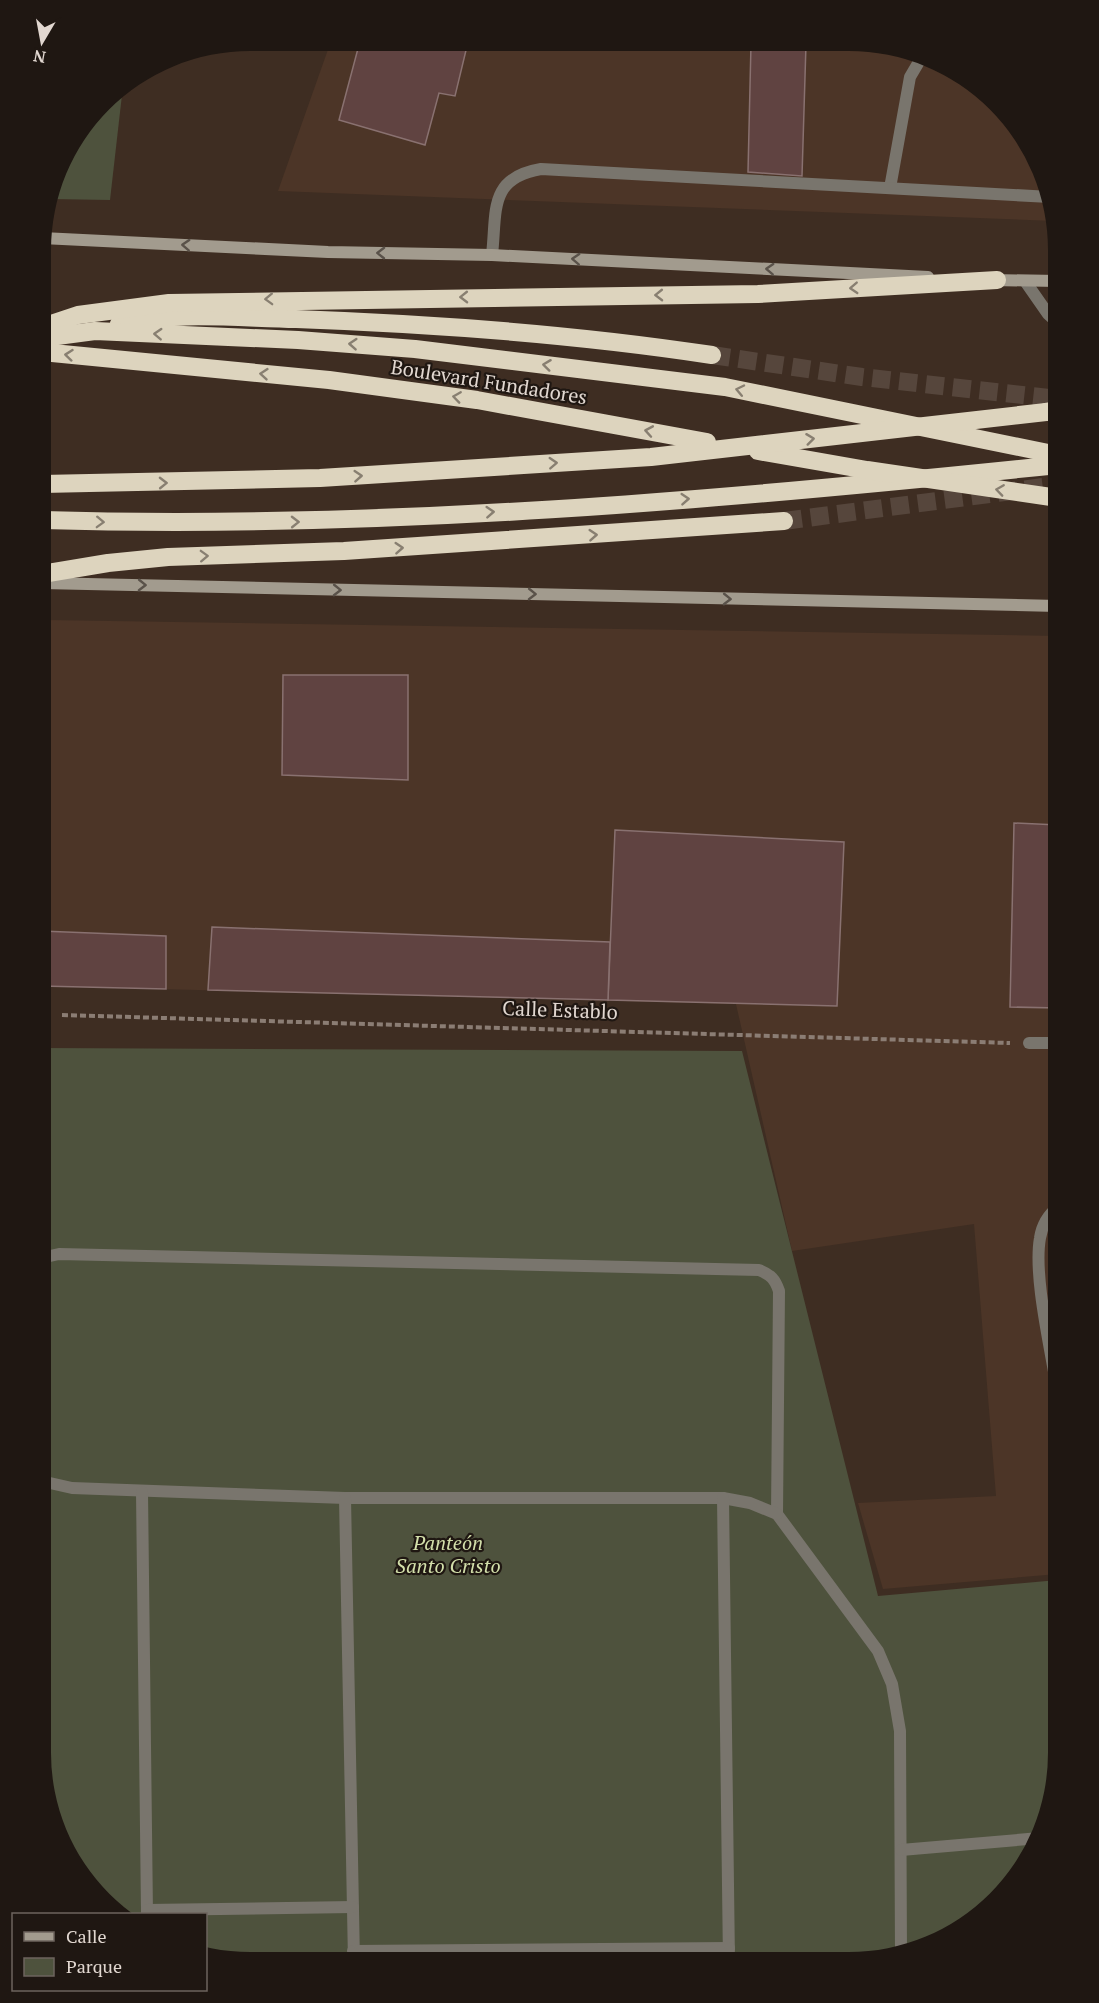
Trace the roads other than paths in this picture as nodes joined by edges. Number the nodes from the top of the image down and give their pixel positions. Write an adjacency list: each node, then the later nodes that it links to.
1 (917, 64): 2 (street)
2 (890, 188): 3 (street); 5 (street)
3 (1040, 195)
4 (52, 238): 5 (main road, one-way to 4)
5 (492, 255): 6 (main road, one-way to 5)
6 (997, 280): 7 (main road); 10 (highway, one-way to 10)
7 (1025, 281): 8 (main road); 9 (street)
8 (1048, 281)
9 (1048, 314)
10 (51, 324)
11 (95, 331): 12 (highway); 14 (highway); 16 (highway, one-way to 11)
12 (51, 337)
13 (51, 353): 19 (highway, Boulevard Fundadores, one-way to 13, bridge)
14 (712, 355)
15 (1048, 411): 18 (highway, one-way to 15, bridge)
16 (1048, 453)
17 (1048, 466): 20 (highway, one-way to 17, bridge)
18 (51, 484)
19 (1048, 497)
20 (51, 520)
21 (784, 521): 22 (highway, one-way to 21)
22 (51, 572)
23 (51, 583): 24 (main road, one-way to 24)
24 (1048, 606)
25 (1029, 1043): 26 (street)
26 (1048, 1044)
27 (1048, 1214): 29 (street)
28 (51, 1256): 34 (street)
29 (1048, 1327)
30 (51, 1483): 31 (street)
31 (142, 1492): 32 (street); 38 (street)
32 (345, 1498): 33 (street); 37 (street)
33 (723, 1498): 34 (street); 40 (street)
34 (777, 1514): 36 (street)
35 (1028, 1839): 36 (street)
36 (901, 1850): 39 (street)
37 (353, 1907): 38 (street); 41 (street)
38 (147, 1912)
39 (901, 1944)
40 (729, 1948): 42 (street); 43 (street)
41 (354, 1952)
42 (542, 1952)
43 (729, 1952)

